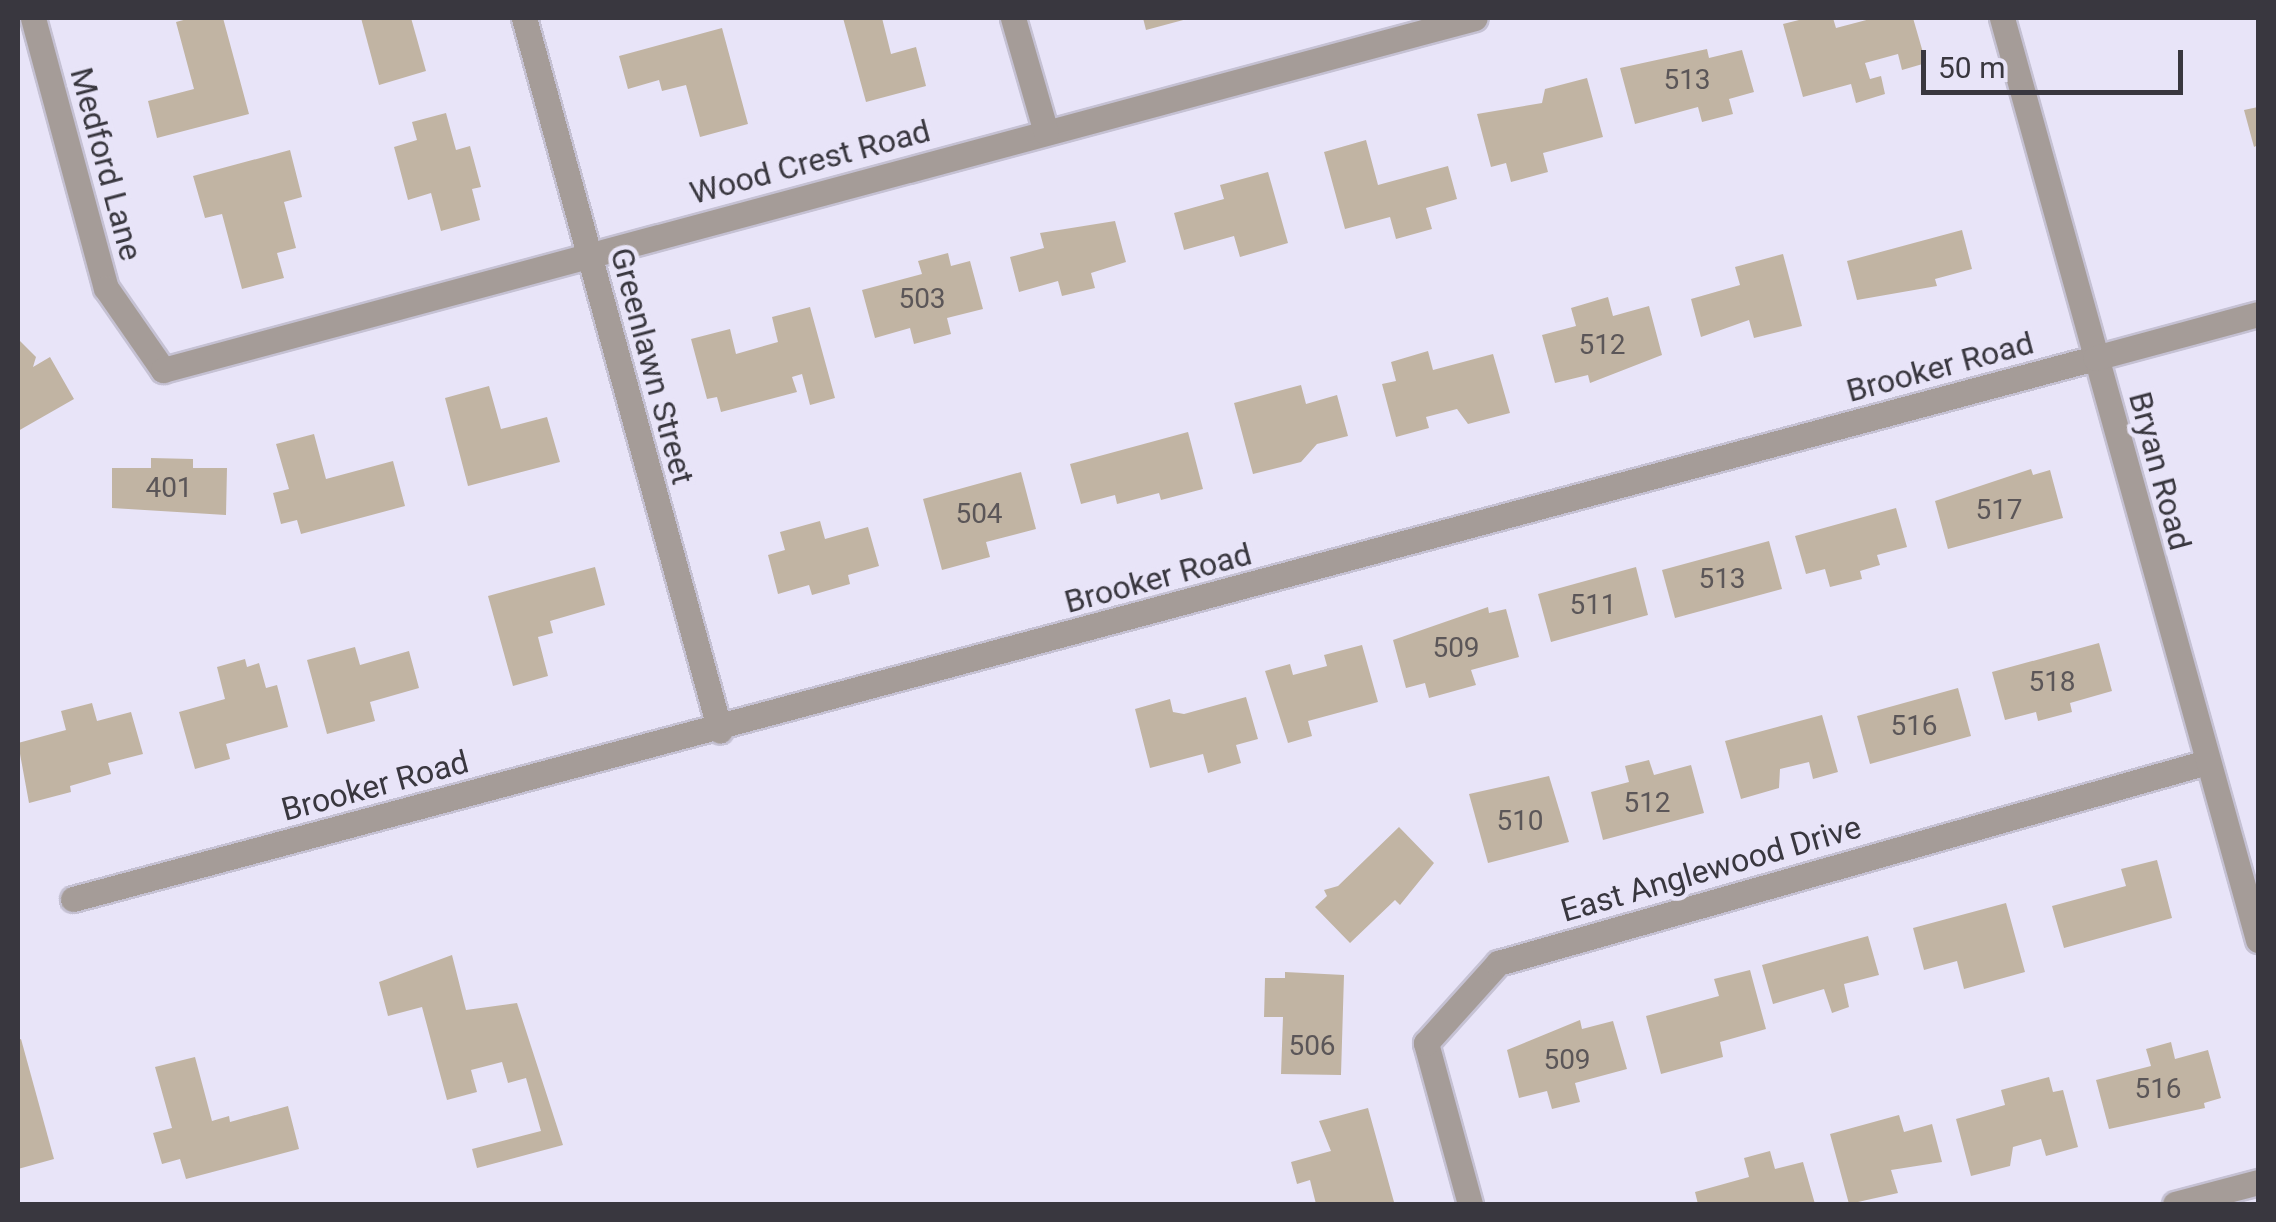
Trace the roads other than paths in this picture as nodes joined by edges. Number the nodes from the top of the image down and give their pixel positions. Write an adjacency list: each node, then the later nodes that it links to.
1 (32, 18): 10 (street, Medford Lane)
2 (524, 18): 7 (street, Greenlawn Street)
3 (1014, 18): 6 (street)
4 (1475, 18): 6 (street, Wood Crest Road)
5 (2002, 18): 9 (street, Bryan Road)
6 (1046, 132): 7 (street, Wood Crest Road)
7 (588, 256): 10 (street, Wood Crest Road); 11 (street, Greenlawn Street)
8 (2258, 314): 9 (street, Brooker Road)
9 (2096, 358): 11 (street, Brooker Road); 12 (street, Bryan Road)
10 (163, 370)
11 (720, 730): 13 (street, Brooker Road)
12 (2207, 762): 14 (street, Bryan Road); 16 (street, East Anglewood Drive)
13 (72, 898)
14 (2258, 940)
15 (2258, 1182): 17 (street)
16 (1470, 1204)
17 (2175, 1204)

